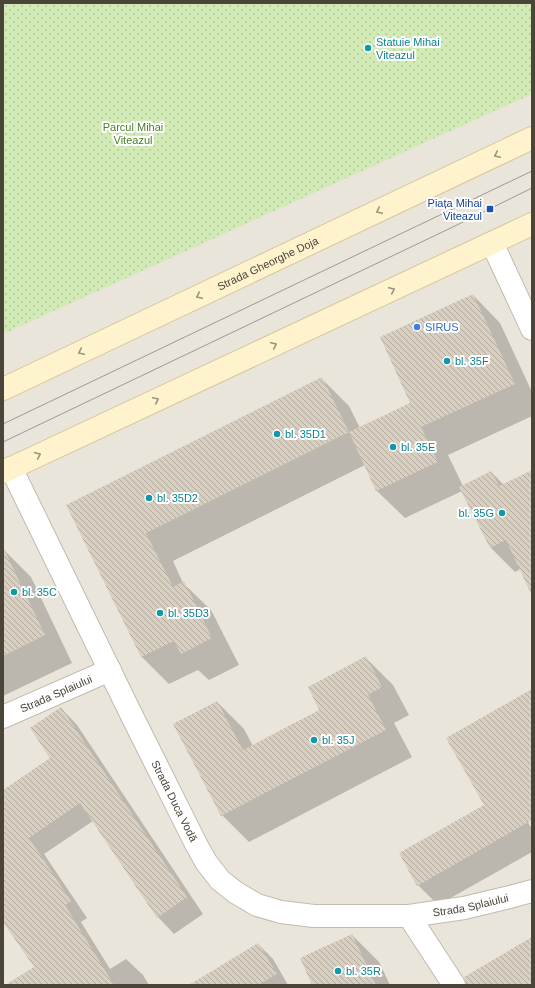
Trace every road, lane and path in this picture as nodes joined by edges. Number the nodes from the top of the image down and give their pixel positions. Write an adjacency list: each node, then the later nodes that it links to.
1 (532, 138): 5 (main road, Strada Gheorghe Doja, one-way to 5)
2 (532, 224): 3 (main road)
3 (492, 243): 4 (street); 6 (main road, one-way to 3)
4 (532, 329)
5 (3, 389)
6 (7, 470): 7 (street, Strada Duca Vodă)
7 (110, 670): 8 (street, Strada Splaiului); 10 (street, Strada Duca Vodă)
8 (3, 717)
9 (532, 891): 10 (street, Strada Splaiului)
10 (409, 916): 11 (street)
11 (454, 985)

